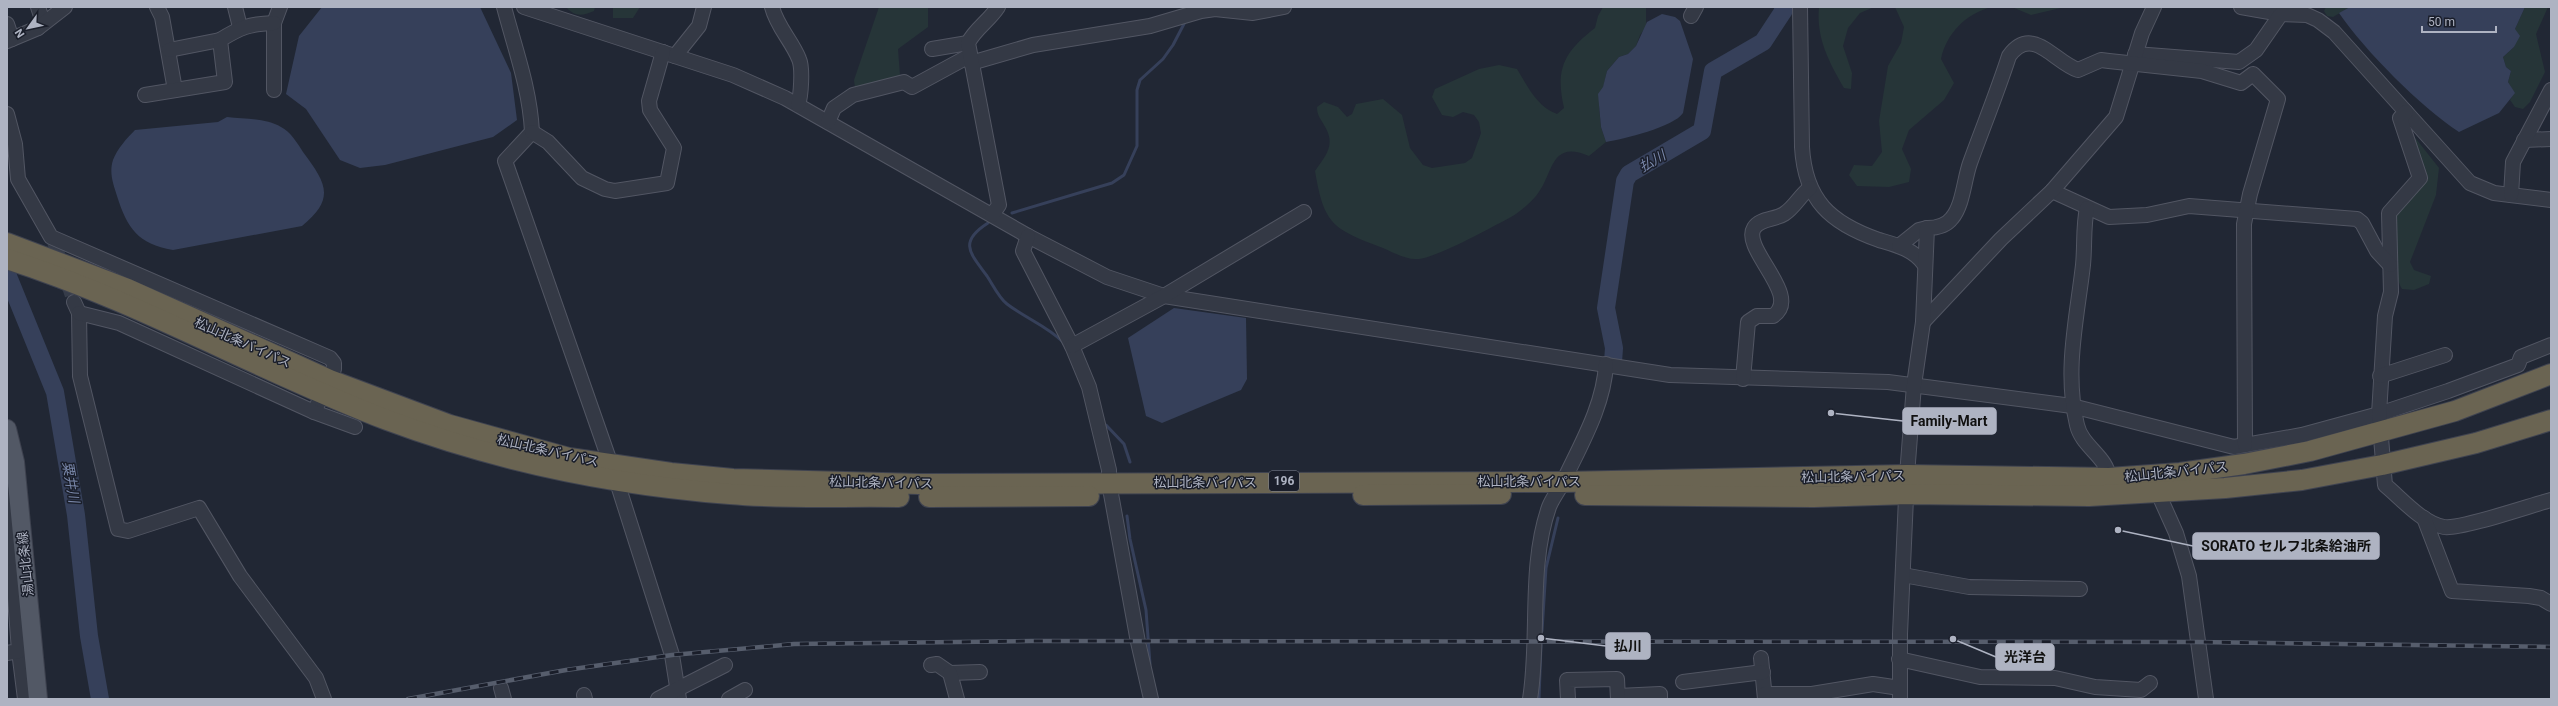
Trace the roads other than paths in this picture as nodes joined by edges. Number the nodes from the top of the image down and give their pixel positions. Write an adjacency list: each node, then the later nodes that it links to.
1 (38, 7): 19 (street)
2 (65, 7): 19 (street)
3 (157, 7): 23 (street)
4 (235, 7): 18 (street)
5 (280, 7): 16 (street)
6 (504, 7): 35 (street)
7 (524, 7): 24 (street)
8 (704, 7): 24 (street)
9 (772, 7): 31 (street)
10 (998, 7): 25 (street)
11 (1284, 7): 25 (street)
12 (1800, 7): 38 (street)
13 (2154, 7): 26 (street)
14 (2241, 7): 15 (street)
15 (2292, 11): 26 (street); 32 (street)
16 (274, 23): 18 (street); 28 (street)
17 (7, 24): 20 (street)
18 (240, 27): 21 (street)
19 (38, 28): 20 (street)
20 (10, 40)
21 (220, 40): 23 (street); 27 (street)
22 (932, 49): 25 (street)
23 (169, 50): 27 (street)
24 (669, 54): 31 (street); 35 (street)
25 (969, 54): 34 (street); 45 (street)
26 (2134, 58): 39 (street); 43 (street); 46 (street)
27 (175, 90): 30 (street)
28 (274, 90)
29 (2551, 90): 37 (street)
30 (148, 91)
31 (798, 105): 34 (street)
32 (2406, 112): 40 (street); 53 (street)
33 (7, 114): 50 (street)
34 (828, 122): 45 (street)
35 (532, 132): 73 (street)
36 (2551, 139): 37 (street)
37 (2524, 140): 40 (street)
38 (1810, 188): 49 (street); 62 (street)
39 (2052, 191): 42 (street); 55 (street)
40 (2511, 195): 41 (street)
41 (2551, 200)
42 (2087, 208): 43 (street); 65 (street)
43 (2248, 209): 53 (street); 71 (street)
44 (1304, 212): 54 (street)
45 (992, 215): 47 (street)
46 (1927, 228): 49 (street); 52 (street)
47 (1028, 236): 54 (street); 57 (street)
48 (7, 243): 50 (highway, 松山北条バイパス / 196)
49 (1899, 246): 52 (street)
50 (46, 251): 51 (highway, 松山北条バイパス / 196); 64 (highway, 松山北条バイパス / 196); 64 (street)
51 (7, 259)
52 (1924, 264): 55 (street)
53 (2390, 265): 61 (street)
54 (1164, 296): 57 (street); 59 (street)
55 (1923, 322): 63 (street)
56 (2551, 345): 68 (street)
57 (1072, 346): 77 (street)
58 (2445, 355): 61 (street)
59 (1606, 364): 62 (street); 76 (street)
60 (2551, 374): 68 (highway, 松山北条バイパス / 196)
61 (2380, 376): 68 (street)
62 (1742, 378): 63 (street)
63 (1914, 385): 65 (street); 75 (street)
64 (327, 387): 66 (street); 73 (highway, 松山北条バイパス / 196)
65 (2072, 406): 71 (street); 74 (street)
66 (314, 412): 69 (street); 103 (street)
67 (2551, 420): 72 (highway, 松山北条バイパス / 196)
68 (2379, 423): 71 (highway, 松山北条バイパス / 196); 72 (street)
69 (355, 427)
70 (7, 429): 82 (main road, 湯山北条線)
71 (2238, 452): 74 (highway, 松山北条バイパス / 196)
72 (2382, 465): 78 (highway, 松山北条バイパス / 196); 81 (street)
73 (614, 473): 77 (highway, 松山北条バイパス / 196); 98 (street)
74 (2108, 478): 75 (highway, 松山北条バイパス / 196)
75 (1907, 485): 76 (highway, 松山北条バイパス / 196); 78 (highway, 松山北条バイパス / 196); 83 (street)
76 (1559, 488): 77 (highway, 松山北条バイパス / 196); 108 (street)
77 (1111, 490): 107 (street)
78 (2158, 493): 111 (street)
79 (7, 494): 82 (street)
80 (2551, 500): 81 (street)
81 (2424, 518): 85 (street)
82 (19, 570): 86 (street); 102 (main road, 湯山北条線)
83 (1903, 575): 84 (street); 88 (street)
84 (2080, 589)
85 (2551, 604)
86 (13, 652): 101 (street)
87 (1761, 658): 92 (street)
88 (1899, 659): 95 (street); 97 (street)
89 (725, 665): 98 (street)
90 (931, 665): 93 (street)
91 (980, 672): 93 (street)
92 (1763, 672): 94 (street); 99 (street)
93 (950, 673): 106 (street)
94 (1683, 682)
95 (2150, 683)
96 (745, 690): 105 (street)
97 (1900, 693): 99 (street)
98 (678, 694): 104 (street)
99 (1765, 696)
100 (1618, 697): 109 (street); 110 (street)
101 (25, 699)
102 (38, 699)
103 (324, 699)
104 (658, 699)
105 (729, 699)
106 (957, 699)
107 (1151, 699)
108 (1530, 699)
109 (1568, 699)
110 (1660, 699)
111 (2206, 699)

